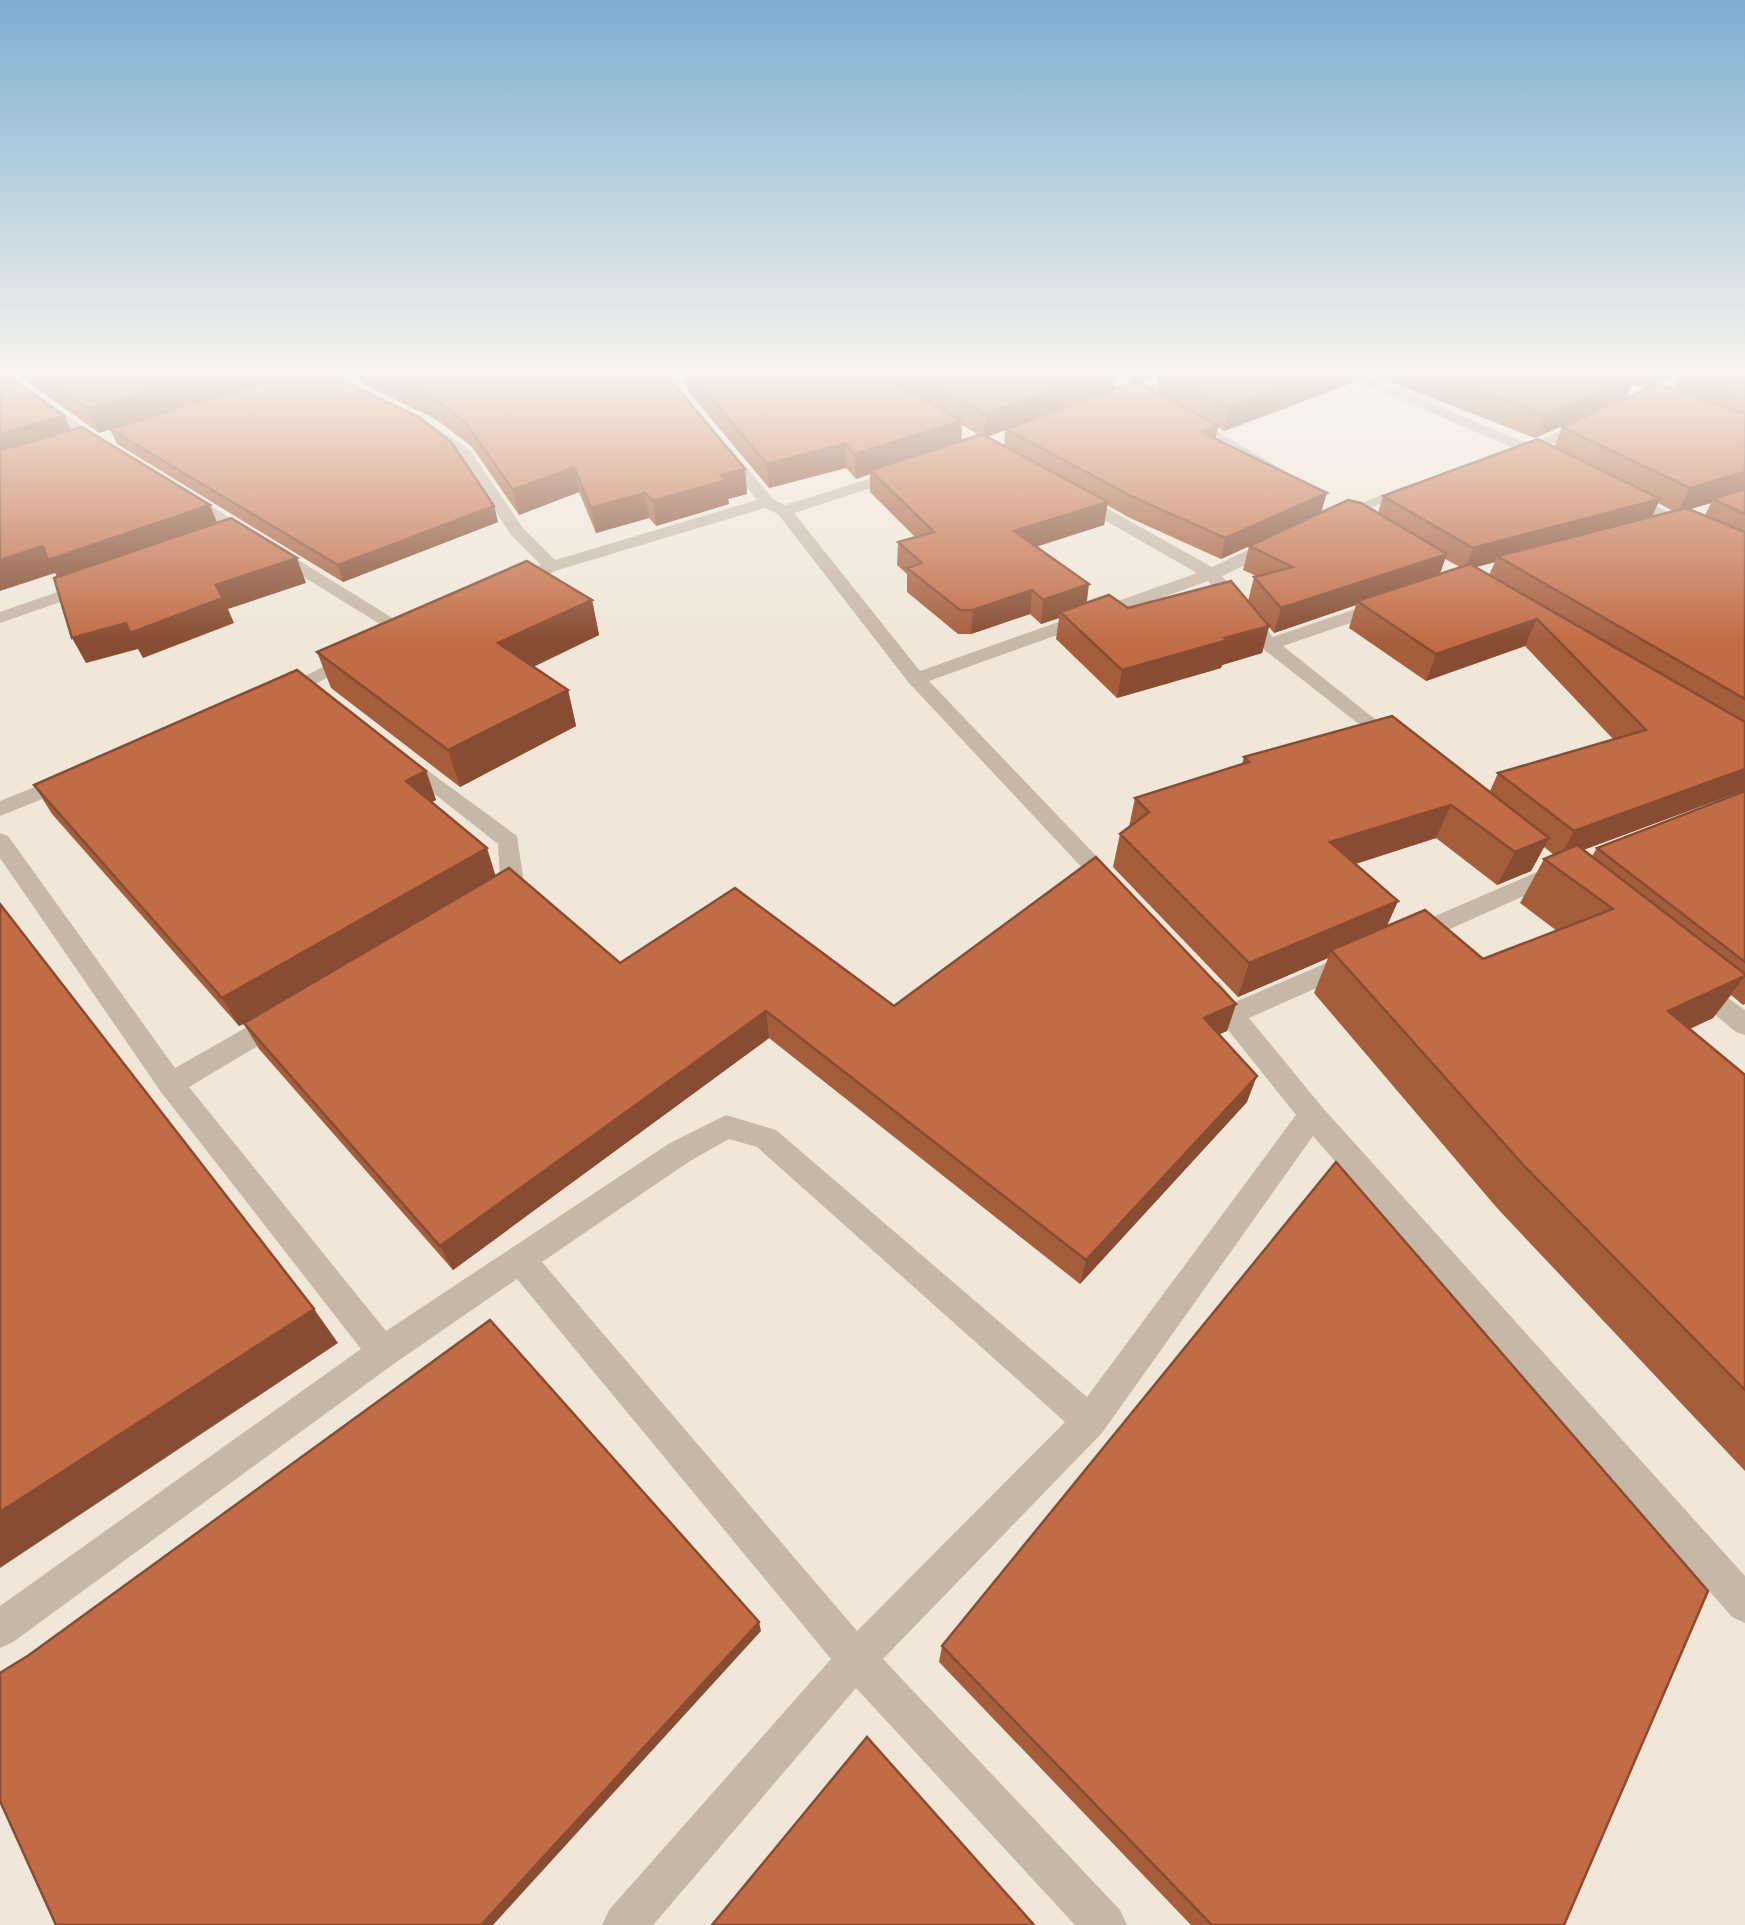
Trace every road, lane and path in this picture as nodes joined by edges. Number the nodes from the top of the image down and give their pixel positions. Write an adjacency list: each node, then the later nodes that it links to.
1 (472, 463): 14 (street)
2 (737, 463): 10 (street)
3 (1262, 463): 5 (street)
4 (912, 470): 10 (street)
5 (1298, 483)
6 (1055, 486): 15 (street)
7 (1420, 486): 15 (street)
8 (1613, 490): 11 (street)
9 (176, 491): 22 (street)
10 (775, 507): 14 (street); 21 (street)
11 (1687, 520): 12 (street); 13 (street)
12 (1643, 532)
13 (1745, 558)
14 (552, 566): 17 (street)
15 (1211, 574): 20 (street); 21 (street)
16 (100, 582): 19 (street)
17 (503, 587)
18 (1409, 597): 20 (street)
19 (0, 618)
20 (1269, 644): 24 (street)
21 (916, 679): 30 (street)
22 (253, 705)
23 (385, 744): 29 (street)
24 (1406, 752)
25 (90, 772): 26 (street)
26 (0, 809)
27 (0, 841): 36 (street)
28 (1562, 870): 34 (street)
29 (481, 902)
30 (1128, 902)
31 (1194, 972): 34 (street)
32 (1688, 978): 35 (street)
33 (302, 1008): 36 (street)
34 (1234, 1014): 37 (street)
35 (1745, 1026)
36 (171, 1084): 39 (street)
37 (1312, 1115): 40 (street); 41 (street)
38 (520, 1259): 39 (street); 40 (street); 43 (street)
39 (383, 1352): 42 (street)
40 (1090, 1421): 43 (street)
41 (1745, 1604)
42 (0, 1628)
43 (856, 1660): 44 (street); 45 (street)
44 (624, 1925)
45 (1105, 1925)

